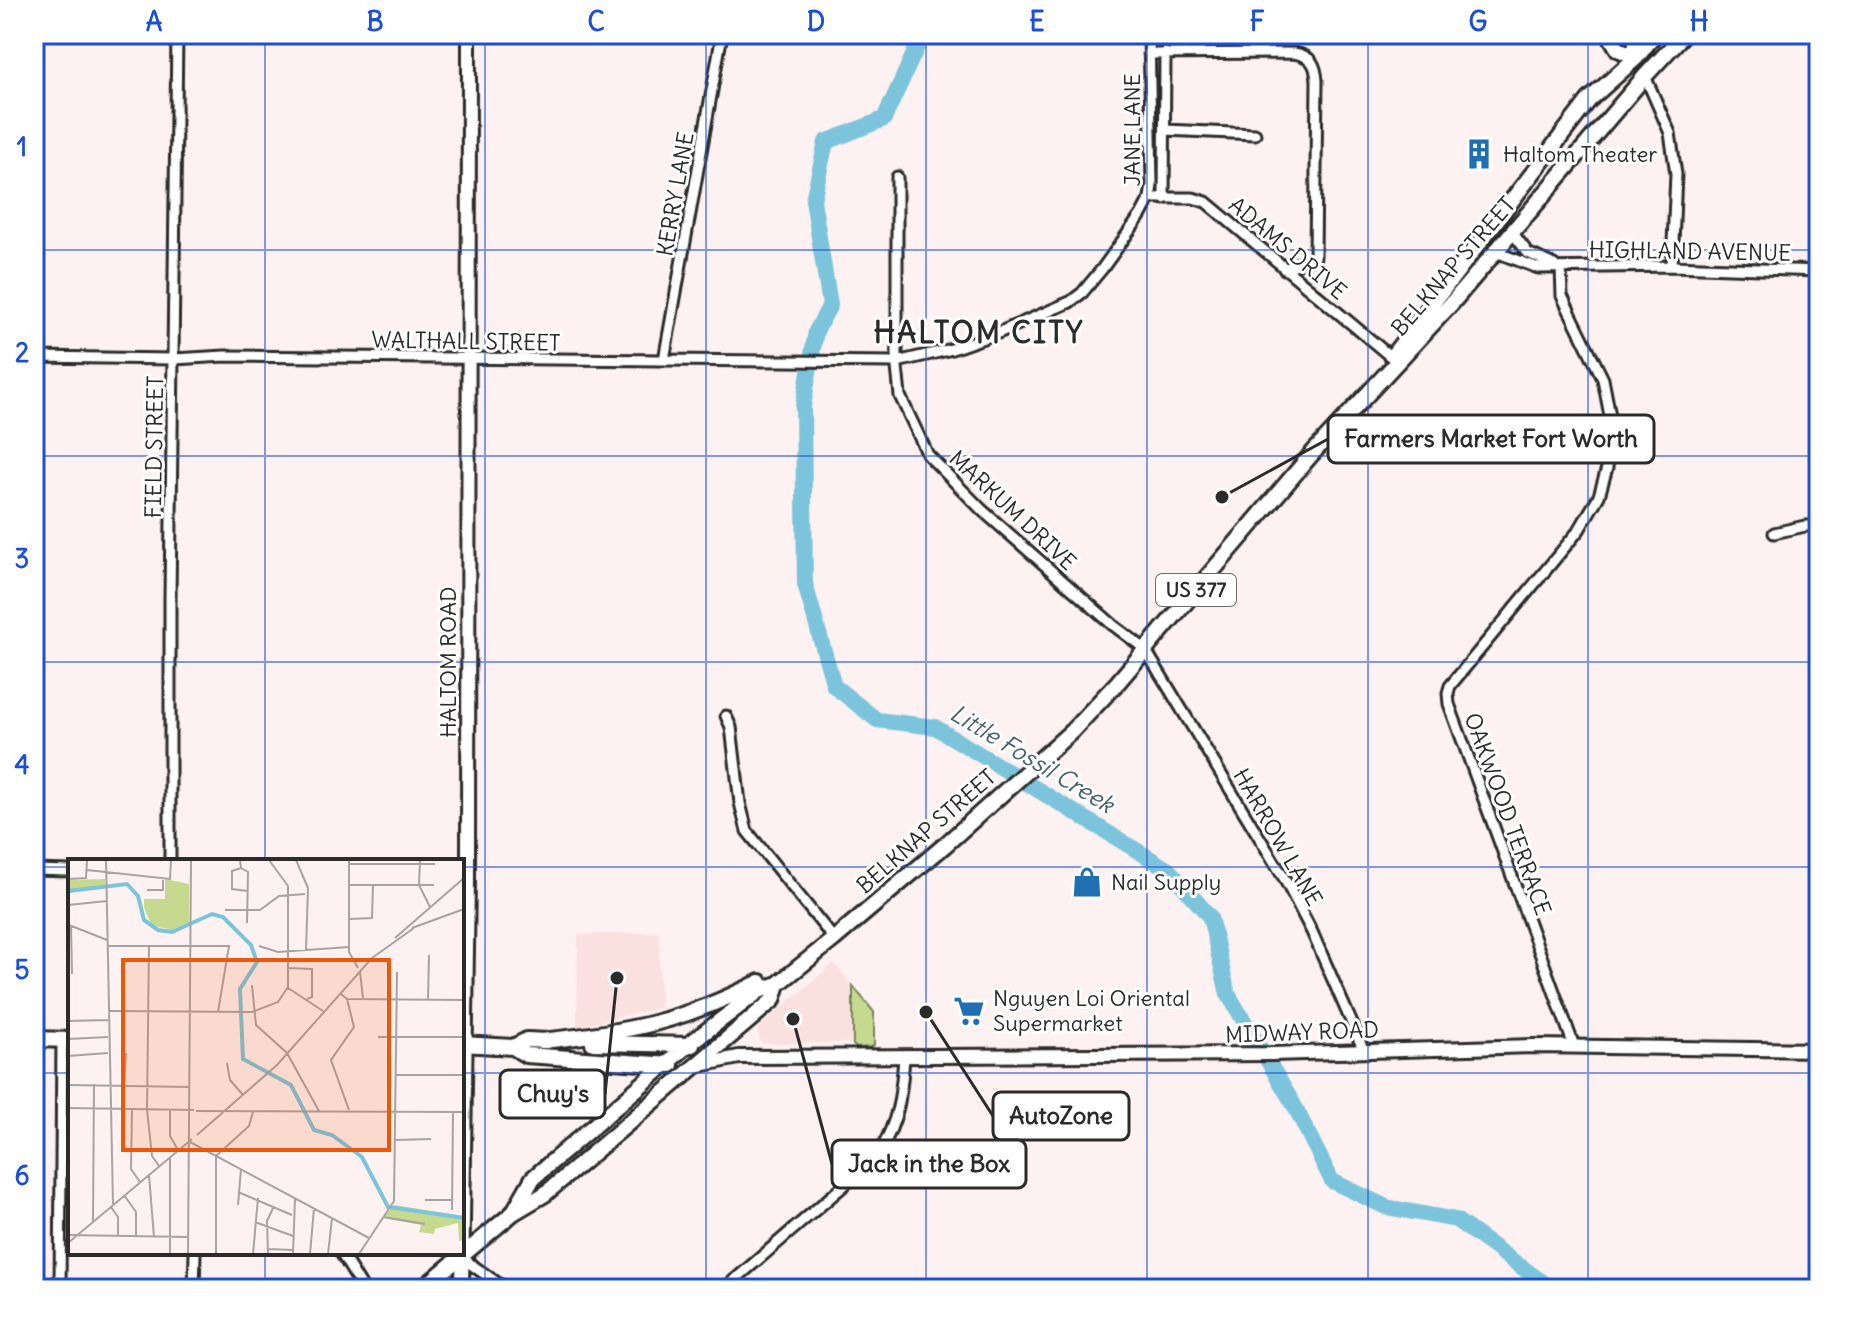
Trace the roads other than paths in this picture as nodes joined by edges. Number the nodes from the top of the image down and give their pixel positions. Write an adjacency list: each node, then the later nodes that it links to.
1 (177, 34): 25 (street, FIELD STREET)
2 (469, 34): 26 (main road, HALTOM ROAD)
3 (722, 34): 27 (street, KERRY LANE)
4 (1149, 34): 9 (street, JANE LANE)
5 (1609, 34): 10 (main road)
6 (1635, 34): 10 (main road)
7 (1655, 34): 10 (main road, BELKNAP STREET)
8 (1684, 34): 11 (main road, BELKNAP STREET)
9 (1158, 53): 12 (street); 16 (street, JANE LANE); 21 (street)
10 (1637, 57): 11 (main road); 24 (main road, BELKNAP STREET / US 377)
11 (1645, 76): 17 (main road, BELKNAP STREET / US 377); 19 (street)
12 (1165, 130): 13 (street); 15 (street)
13 (1255, 134)
14 (897, 177): 28 (street, MARKUM DRIVE)
15 (1164, 195): 16 (street, ADAMS DRIVE); 21 (street, ADAMS DRIVE)
16 (1150, 198): 28 (street, JANE LANE)
17 (1512, 232): 18 (main road, BELKNAP STREET / US 377); 20 (street)
18 (1496, 252): 20 (street); 29 (main road, BELKNAP STREET / US 377)
19 (1672, 266): 20 (street, HIGHLAND AVENUE); 22 (street, HIGHLAND AVENUE)
20 (1561, 268): 48 (street, OAKWOOD TERRACE)
21 (1284, 269): 24 (street, ADAMS DRIVE)
22 (1819, 271)
23 (34, 357): 25 (street, WALTHALL STREET)
24 (1391, 357): 29 (main road, BELKNAP STREET / US 377)
25 (174, 359): 26 (street, WALTHALL STREET); 34 (street, FIELD STREET)
26 (467, 359): 27 (street, WALTHALL STREET); 37 (main road, HALTOM ROAD)
27 (664, 360): 28 (street, WALTHALL STREET)
28 (897, 362): 32 (street, MARKUM DRIVE)
29 (1347, 415): 32 (main road, BELKNAP STREET / US 377)
30 (1819, 526): 31 (street)
31 (1774, 533)
32 (1145, 649): 38 (main road, BELKNAP STREET / US 377); 51 (street, HARROW LANE)
33 (726, 716): 38 (street)
34 (170, 859)
35 (34, 870): 36 (street)
36 (68, 871)
37 (465, 880): 45 (main road, HALTOM ROAD)
38 (834, 939): 39 (main road, BELKNAP STREET / US 377)
39 (808, 960): 40 (main road, BELKNAP STREET / US 377); 43 (main road)
40 (778, 984): 46 (main road, BELKNAP STREET / US 377); 47 (main road, BELKNAP STREET / US 377)
41 (34, 1039): 42 (main road)
42 (66, 1040): 63 (street)
43 (541, 1041): 44 (main road); 49 (main road)
44 (608, 1043): 46 (main road); 54 (main road)
45 (464, 1044): 49 (main road)
46 (688, 1045): 47 (main road); 55 (main road, BELKNAP STREET / US 377)
47 (718, 1046): 52 (main road, MIDWAY ROAD); 56 (main road, BELKNAP STREET / US 377)
48 (1574, 1046): 50 (main road, MIDWAY ROAD); 51 (main road, MIDWAY ROAD)
49 (513, 1047): 54 (main road)
50 (1819, 1050)
51 (1364, 1051): 53 (main road, MIDWAY ROAD)
52 (739, 1057): 53 (main road, MIDWAY ROAD); 56 (main road, MIDWAY ROAD)
53 (904, 1057): 69 (street)
54 (615, 1061): 55 (main road); 57 (main road)
55 (666, 1065): 56 (main road); 57 (main road, BELKNAP STREET / US 377)
56 (695, 1066): 58 (main road, BELKNAP STREET / US 377)
57 (642, 1085): 58 (main road, BELKNAP STREET / US 377)
58 (513, 1213): 62 (main road, US 377)
59 (195, 1255): 64 (street)
60 (342, 1255): 65 (street)
61 (462, 1255): 62 (main road, HALTOM ROAD)
62 (462, 1258): 66 (main road, US 377); 67 (main road, HALTOM ROAD); 68 (street)
63 (60, 1289)
64 (194, 1289)
65 (363, 1289)
66 (422, 1289)
67 (462, 1289)
68 (506, 1289)
69 (724, 1289)

